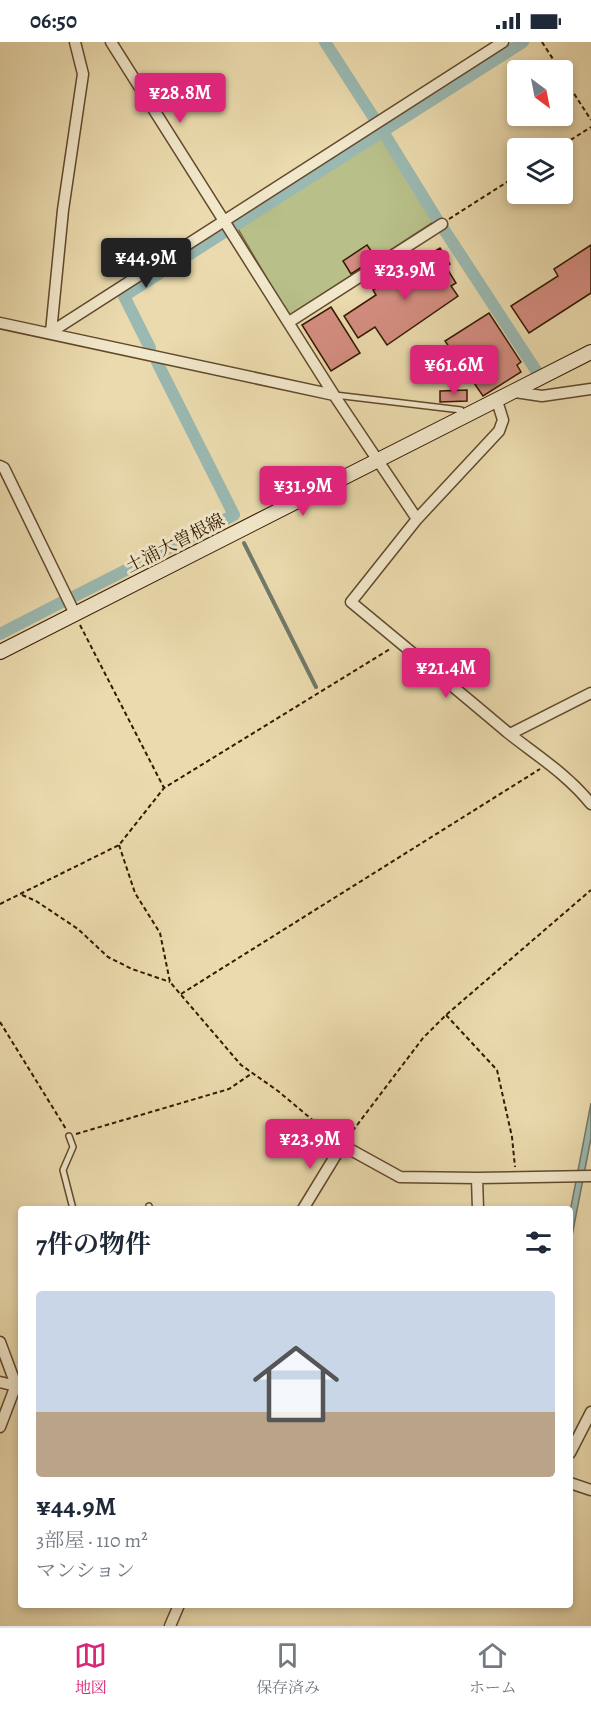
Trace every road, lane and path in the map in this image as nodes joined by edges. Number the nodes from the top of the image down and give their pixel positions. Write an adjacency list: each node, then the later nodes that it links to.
1 (75, 42): 15 (street)
2 (111, 42): 11 (street)
3 (503, 42): 11 (street)
4 (542, 42): 5 (path)
5 (554, 60)
6 (573, 92): 7 (path)
7 (591, 120)
8 (591, 127): 9 (path)
9 (573, 138)
10 (507, 182): 12 (path)
11 (226, 221): 13 (street); 15 (street)
12 (442, 224): 13 (street)
13 (289, 322): 19 (street)
14 (0, 323): 15 (street)
15 (51, 332): 19 (street)
16 (591, 352): 18 (main road, 土浦大曽根線)
17 (591, 388): 18 (street)
18 (515, 392): 20 (main road, 土浦大曽根線)
19 (334, 395): 21 (lane); 22 (street)
20 (497, 401): 22 (main road, 土浦大曽根線); 24 (street)
21 (461, 410)
22 (378, 461): 24 (street); 25 (main road, 土浦大曽根線)
23 (0, 466): 25 (street)
24 (417, 519): 26 (street)
25 (75, 614): 27 (main road, 土浦大曽根線); 31 (path)
26 (400, 642): 29 (street); 31 (path)
27 (0, 652)
28 (591, 693): 29 (street)
29 (510, 734): 30 (street)
30 (550, 763): 32 (street); 38 (path)
31 (164, 788): 33 (path)
32 (591, 804)
33 (119, 845): 35 (path); 37 (path)
34 (591, 890): 39 (path)
35 (21, 894): 36 (path); 37 (path)
36 (0, 904)
37 (170, 982): 38 (path)
38 (181, 994): 41 (path)
39 (446, 1015): 43 (path); 45 (path)
40 (0, 1022): 42 (path)
41 (252, 1073): 42 (path); 43 (path)
42 (69, 1136): 47 (lane)
43 (342, 1145): 46 (street); 48 (street)
44 (591, 1176): 45 (street)
45 (516, 1177): 46 (street)
46 (477, 1178): 49 (street)
47 (71, 1206)
48 (305, 1206)
49 (478, 1206)
50 (0, 1342): 52 (street)
51 (0, 1382): 53 (street)
52 (18, 1382)
53 (18, 1384)
54 (18, 1386): 56 (street)
55 (591, 1412): 57 (street)
56 (0, 1427)
57 (573, 1447)
58 (573, 1484): 59 (street)
59 (591, 1490)
60 (178, 1608): 61 (street)
61 (170, 1626)

